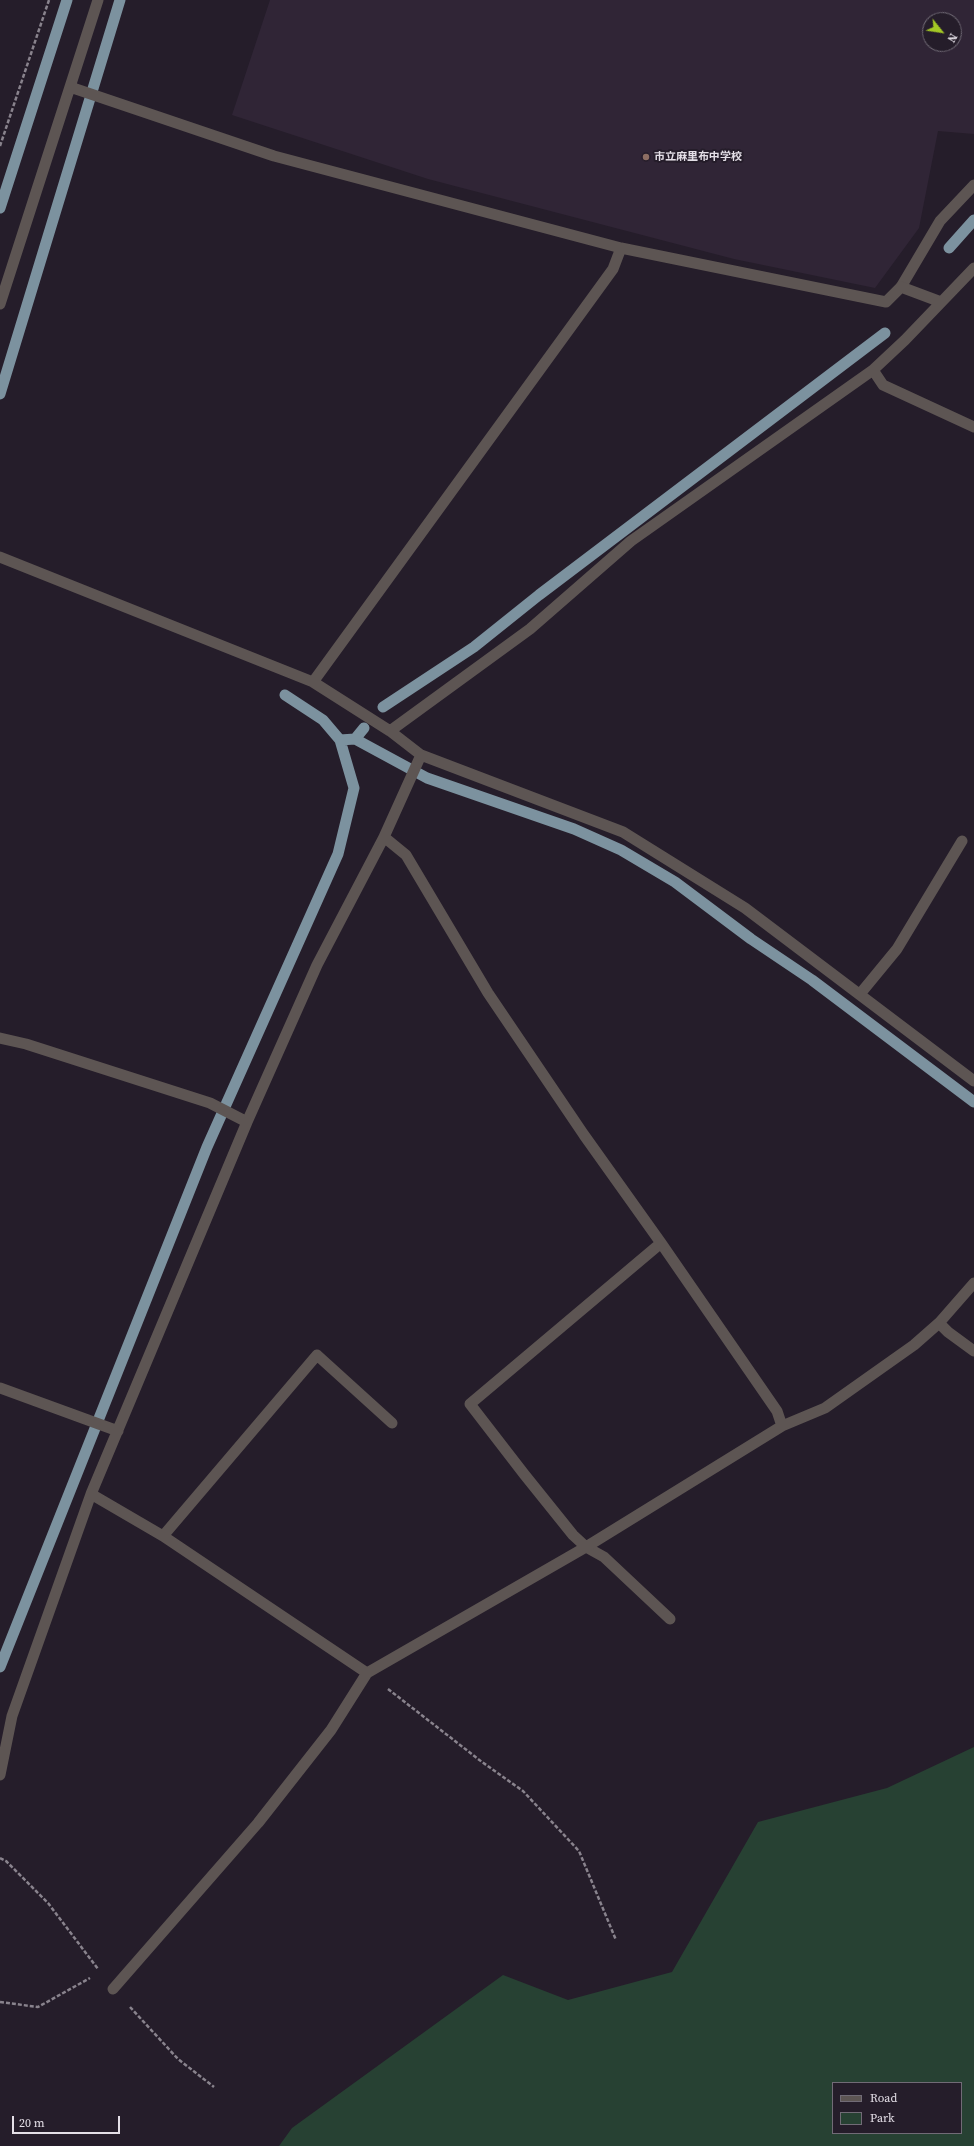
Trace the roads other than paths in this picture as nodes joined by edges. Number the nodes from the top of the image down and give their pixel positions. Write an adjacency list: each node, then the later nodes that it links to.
1 (98, 0): 2 (street)
2 (70, 87): 4 (street); 8 (street)
3 (974, 185): 6 (street)
4 (621, 248): 6 (street); 12 (street)
5 (974, 268): 7 (street)
6 (901, 286): 7 (street)
7 (941, 302): 9 (street)
8 (0, 304)
9 (873, 370): 10 (street); 13 (street)
10 (974, 427)
11 (0, 557): 12 (street)
12 (313, 682): 13 (street)
13 (390, 731): 14 (street)
14 (419, 759): 15 (street); 17 (street)
15 (384, 837): 20 (street); 21 (street)
16 (962, 841): 17 (street)
17 (860, 994): 19 (street)
18 (0, 1038): 20 (street)
19 (974, 1081)
20 (242, 1120): 28 (street)
21 (661, 1243): 27 (street); 31 (street)
22 (974, 1283): 23 (street)
23 (939, 1323): 24 (street); 27 (street)
24 (974, 1351)
25 (0, 1388): 28 (street)
26 (392, 1423): 30 (street)
27 (782, 1426): 31 (street)
28 (114, 1430): 29 (street)
29 (91, 1494): 30 (street); 34 (street)
30 (162, 1536): 33 (street)
31 (586, 1547): 32 (street); 33 (street)
32 (670, 1619)
33 (367, 1673): 35 (street)
34 (0, 1775)
35 (113, 1989)

